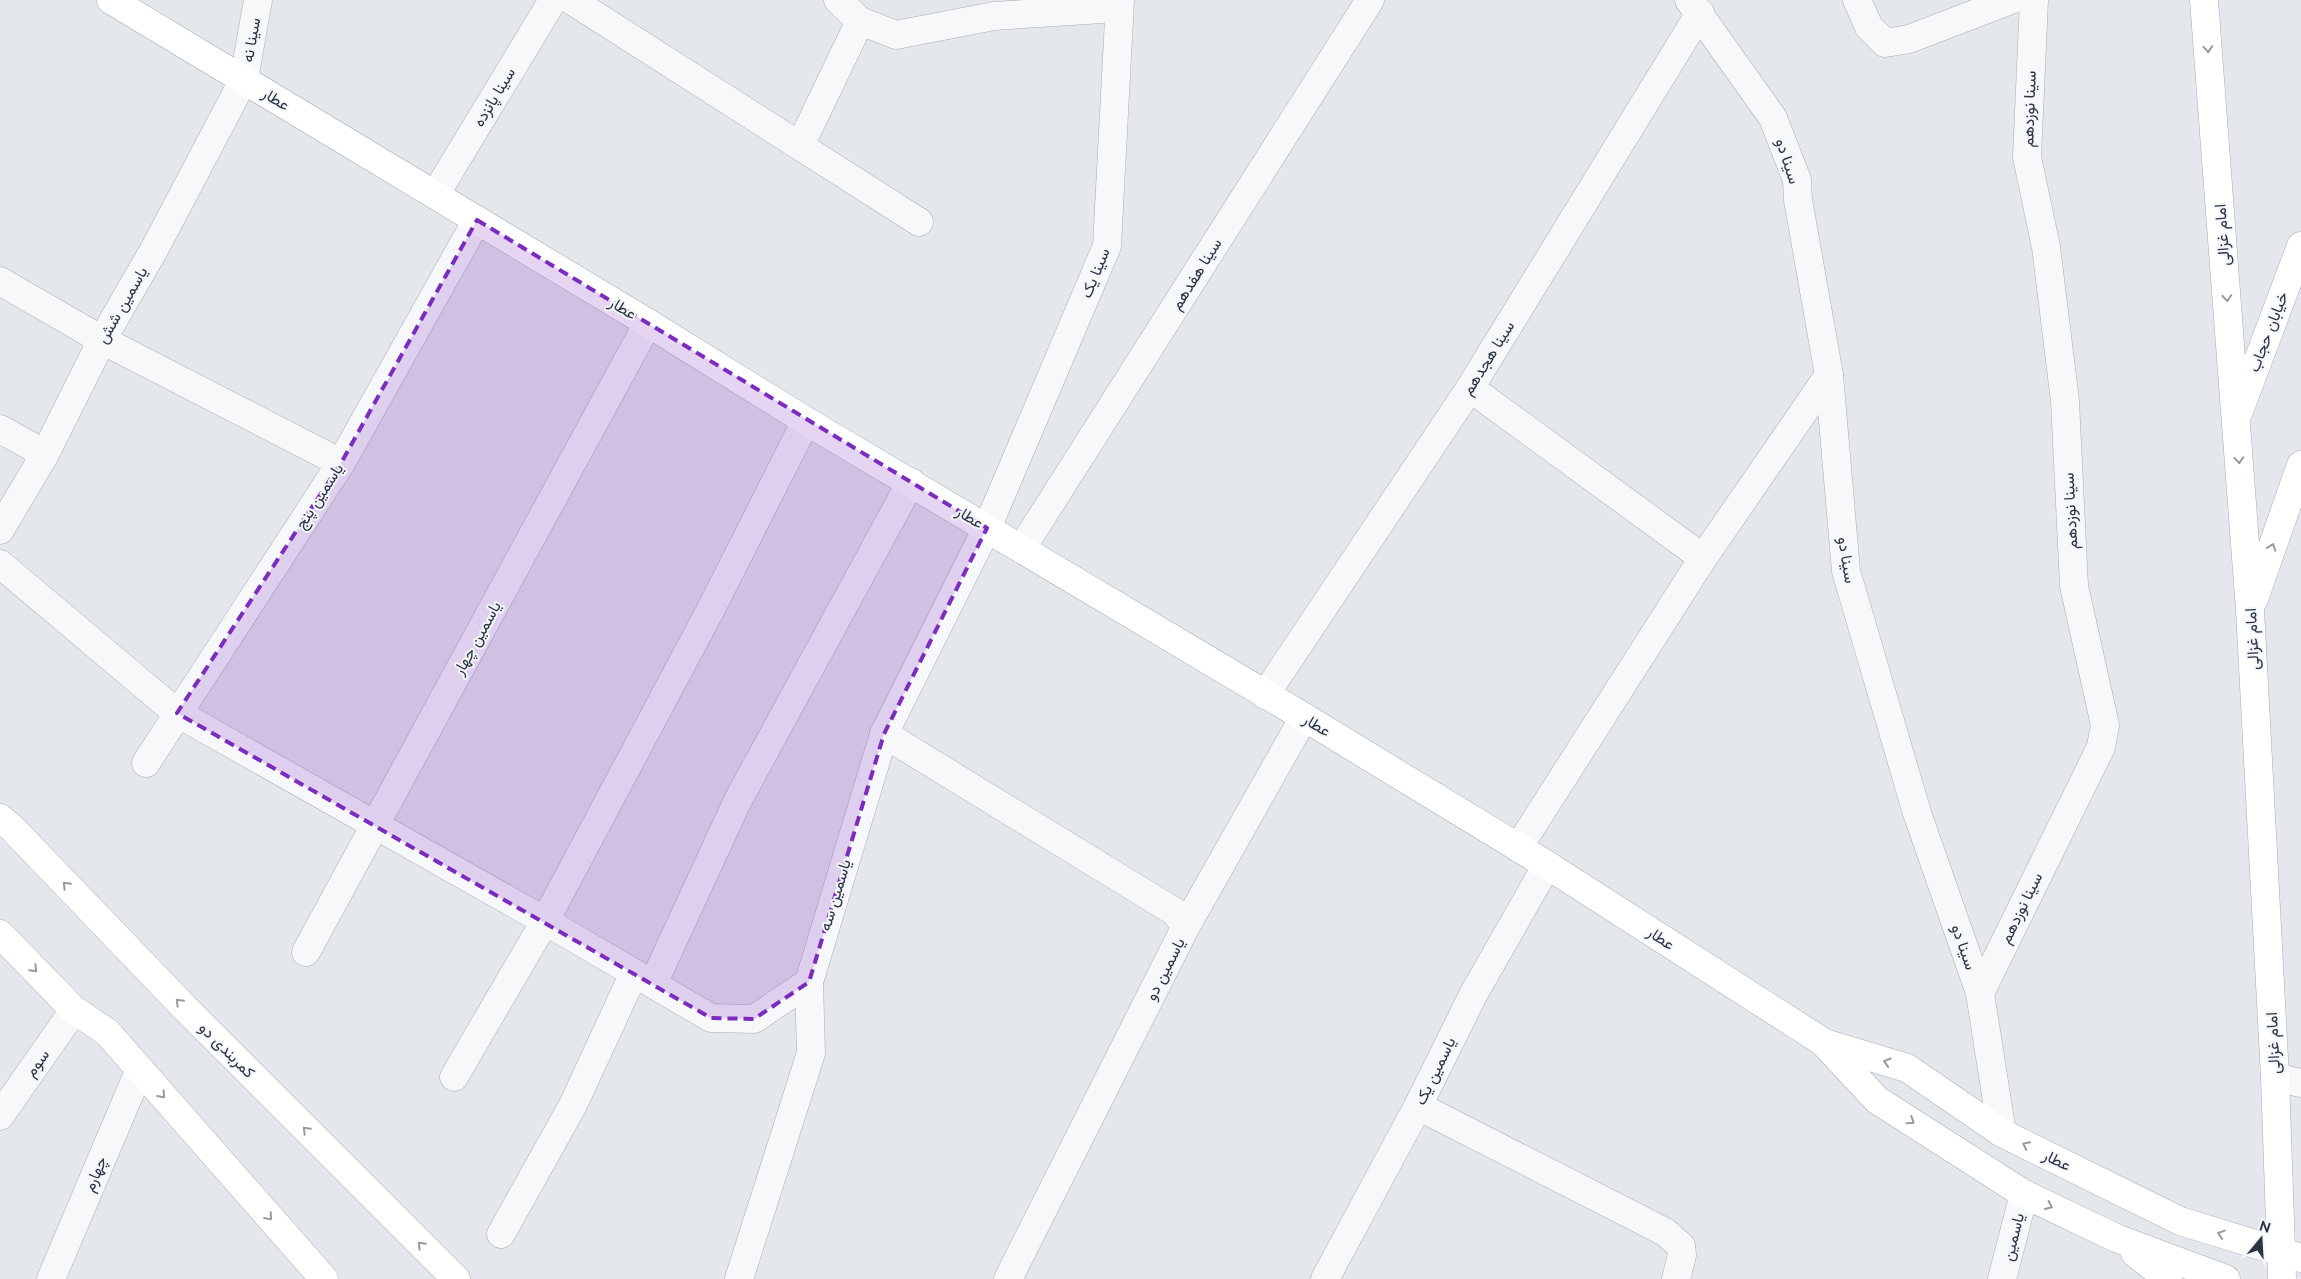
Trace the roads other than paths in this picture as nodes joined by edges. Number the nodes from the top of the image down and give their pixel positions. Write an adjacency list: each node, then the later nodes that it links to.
1 (111, 0): 13 (street, عطار)
2 (258, 0): 16 (street, سینا نه)
3 (553, 0): 18 (street, سینا پانزده)
4 (571, 0): 17 (street)
5 (838, 0): 15 (street)
6 (1370, 0): 36 (street, سینا هفدهم)
7 (1857, 0): 8 (street)
8 (2011, 0)
9 (2034, 0): 55 (street, سینا نوزدهم)
10 (2204, 0): 27 (street, امام غزالی, one-way to 27)
11 (1120, 4): 14 (street); 34 (street, سینا یک)
12 (1694, 7): 25 (street, سینا دو); 26 (street, سینا هجدهم)
13 (139, 8): 16 (street, عطار)
14 (993, 8): 15 (street)
15 (860, 21): 17 (street)
16 (244, 80): 18 (street, عطار); 24 (street, یاسمین شش)
17 (800, 146): 20 (street)
18 (435, 195): 19 (street, عطار)
19 (477, 220): 23 (street, عطار); 31 (street, یاسمین پنج)
20 (918, 222)
21 (2301, 246): 27 (street, خیابان حجاب)
22 (0, 280): 24 (street)
23 (648, 323): 28 (street, عطار); 46 (street, یاسمین چهار)
24 (102, 340): 30 (street, یاسمین شش); 31 (street)
25 (1829, 375): 37 (street); 55 (street, سینا دو)
26 (1470, 388): 37 (street); 40 (street, سینا هجدهم)
27 (2236, 418): 39 (street, امام غزالی, one-way to 39)
28 (806, 421): 33 (street, عطار); 49 (street)
29 (0, 429): 30 (street)
30 (44, 454): 35 (street, یاسمین شش)
31 (341, 463): 41 (street, یاسمین پنج)
32 (2301, 464): 39 (street, one-way to 32)
33 (910, 482): 34 (street, عطار); 53 (street)
34 (987, 528): 36 (street, عطار); 43 (street, یاسمین سه)
35 (0, 530)
36 (1022, 548): 40 (street, عطار)
37 (1703, 558): 47 (street)
38 (0, 564): 41 (street)
39 (2250, 610): 60 (street, امام غزالی)
40 (1265, 695): 42 (street, عطار)
41 (176, 713): 44 (street, یاسمین پنج); 46 (street)
42 (1304, 717): 47 (street, عطار); 50 (street)
43 (884, 734): 50 (street, یاسمین دو); 54 (street, یاسمین سه)
44 (146, 763)
45 (0, 818): 70 (street, کمربندی دو, one-way to 45)
46 (374, 826): 49 (street); 52 (street, یاسمین چهار)
47 (1518, 848): 48 (street, عطار)
48 (1547, 864): 57 (street, عطار); 61 (street, یاسمین یک)
49 (545, 921): 53 (street); 59 (street)
50 (1186, 926): 72 (street, یاسمین دو)
51 (0, 934): 56 (street, one-way to 56)
52 (306, 952)
53 (644, 978): 54 (street); 65 (street)
54 (809, 982): 71 (street, یاسمین سه)
55 (1980, 993): 63 (street, سینا دو)
56 (74, 1010): 58 (street); 62 (street, سوم)
57 (1823, 1042): 63 (street, عطار, one-way to 57); 64 (street, عطار, one-way to 64)
58 (140, 1069): 68 (street, چهارم); 69 (street, one-way to 69)
59 (454, 1077)
60 (2288, 1080): 67 (street, امام غزالی)
61 (1418, 1106): 73 (street, یاسمین یک); 74 (street)
62 (0, 1116)
63 (2002, 1133): 67 (street, عطار, one-way to 63)
64 (2024, 1194): 66 (street, عطار, one-way to 66); 75 (street, یاسمین)
65 (501, 1234)
66 (2116, 1238): 76 (street); 77 (street, عطار)
67 (2288, 1264)
68 (51, 1279)
69 (324, 1279)
70 (456, 1279)
71 (739, 1279)
72 (1008, 1279)
73 (1326, 1279)
74 (1676, 1279)
75 (2002, 1279)
76 (2168, 1279)
77 (2226, 1279)

